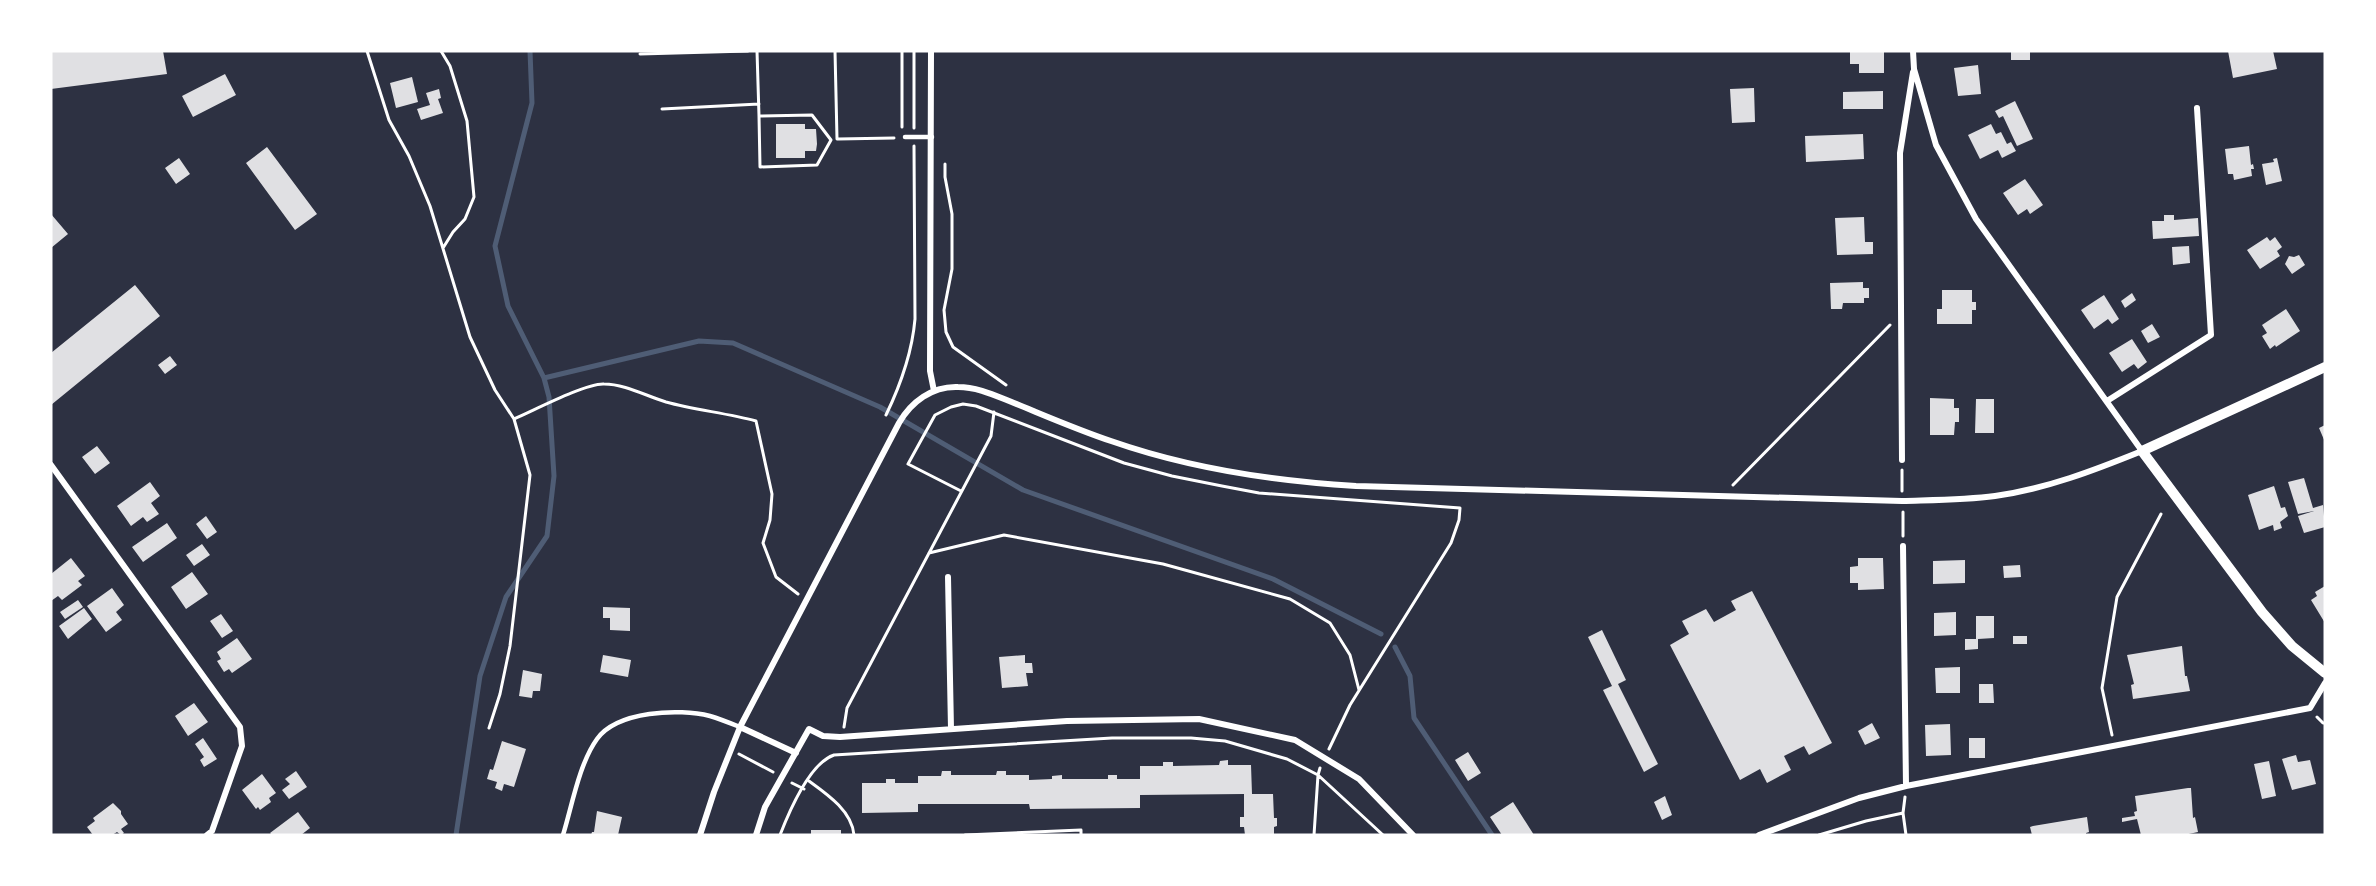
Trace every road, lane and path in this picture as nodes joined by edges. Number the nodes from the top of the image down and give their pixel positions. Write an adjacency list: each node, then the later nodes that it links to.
1 (367, 51): 22 (path)
2 (441, 51): 22 (path)
3 (748, 51): 10 (path)
4 (757, 51): 12 (path)
5 (835, 51): 19 (path)
6 (902, 51): 16 (path)
7 (914, 51): 17 (path)
8 (931, 51): 18 (street)
9 (1913, 51): 11 (street)
10 (640, 54)
11 (1914, 69): 23 (street); 27 (street)
12 (759, 104): 14 (path); 15 (path)
13 (2197, 108): 27 (street)
14 (662, 109)
15 (759, 116): 20 (path); 20 (path)
16 (904, 137): 17 (lane); 19 (path)
17 (914, 137): 18 (lane); 29 (path)
18 (932, 137): 26 (street)
19 (837, 139): 20 (path)
20 (831, 140)
21 (945, 164): 25 (path)
22 (443, 248): 30 (path)
23 (1902, 313): 32 (street); 35 (path)
24 (2325, 367): 31 (street)
25 (1006, 385)
26 (934, 391): 35 (street); 41 (street)
27 (2107, 401): 31 (street)
28 (994, 412): 34 (path); 34 (path); 44 (path)
29 (886, 415)
30 (514, 419): 41 (path); 46 (path)
31 (2142, 451): 36 (street); 42 (street)
32 (1902, 460): 36 (path)
33 (51, 465): 60 (street)
34 (962, 491): 39 (path)
35 (1722, 496): 36 (street)
36 (1902, 501): 38 (path)
37 (2161, 514): 49 (path)
38 (1903, 546): 57 (street)
39 (928, 553): 44 (path); 48 (path)
40 (948, 577): 47 (street)
41 (807, 600): 45 (street)
42 (2325, 673)
43 (2325, 683): 49 (street)
44 (1359, 690): 53 (path)
45 (740, 727): 50 (street); 51 (street); 61 (lane)
46 (489, 728)
47 (951, 729): 48 (street); 53 (street)
48 (840, 737): 51 (street); 52 (path)
49 (2114, 746): 57 (street)
50 (731, 750): 55 (path); 62 (street)
51 (796, 753): 55 (street)
52 (834, 755): 54 (path); 56 (path)
53 (1324, 758): 54 (path); 71 (street)
54 (1318, 775): 69 (path); 70 (path)
55 (782, 777): 58 (path); 63 (street)
56 (809, 781): 58 (path); 65 (path)
57 (1906, 786): 59 (path); 72 (street)
58 (804, 789): 64 (path)
59 (1903, 813): 73 (path); 74 (path)
60 (207, 835)
61 (563, 835)
62 (700, 835)
63 (756, 835)
64 (780, 835)
65 (854, 835)
66 (965, 835): 67 (path)
67 (980, 835): 68 (path)
68 (1081, 835)
69 (1314, 835)
70 (1383, 835)
71 (1413, 835)
72 (1759, 835)
73 (1819, 835)
74 (1906, 835)

